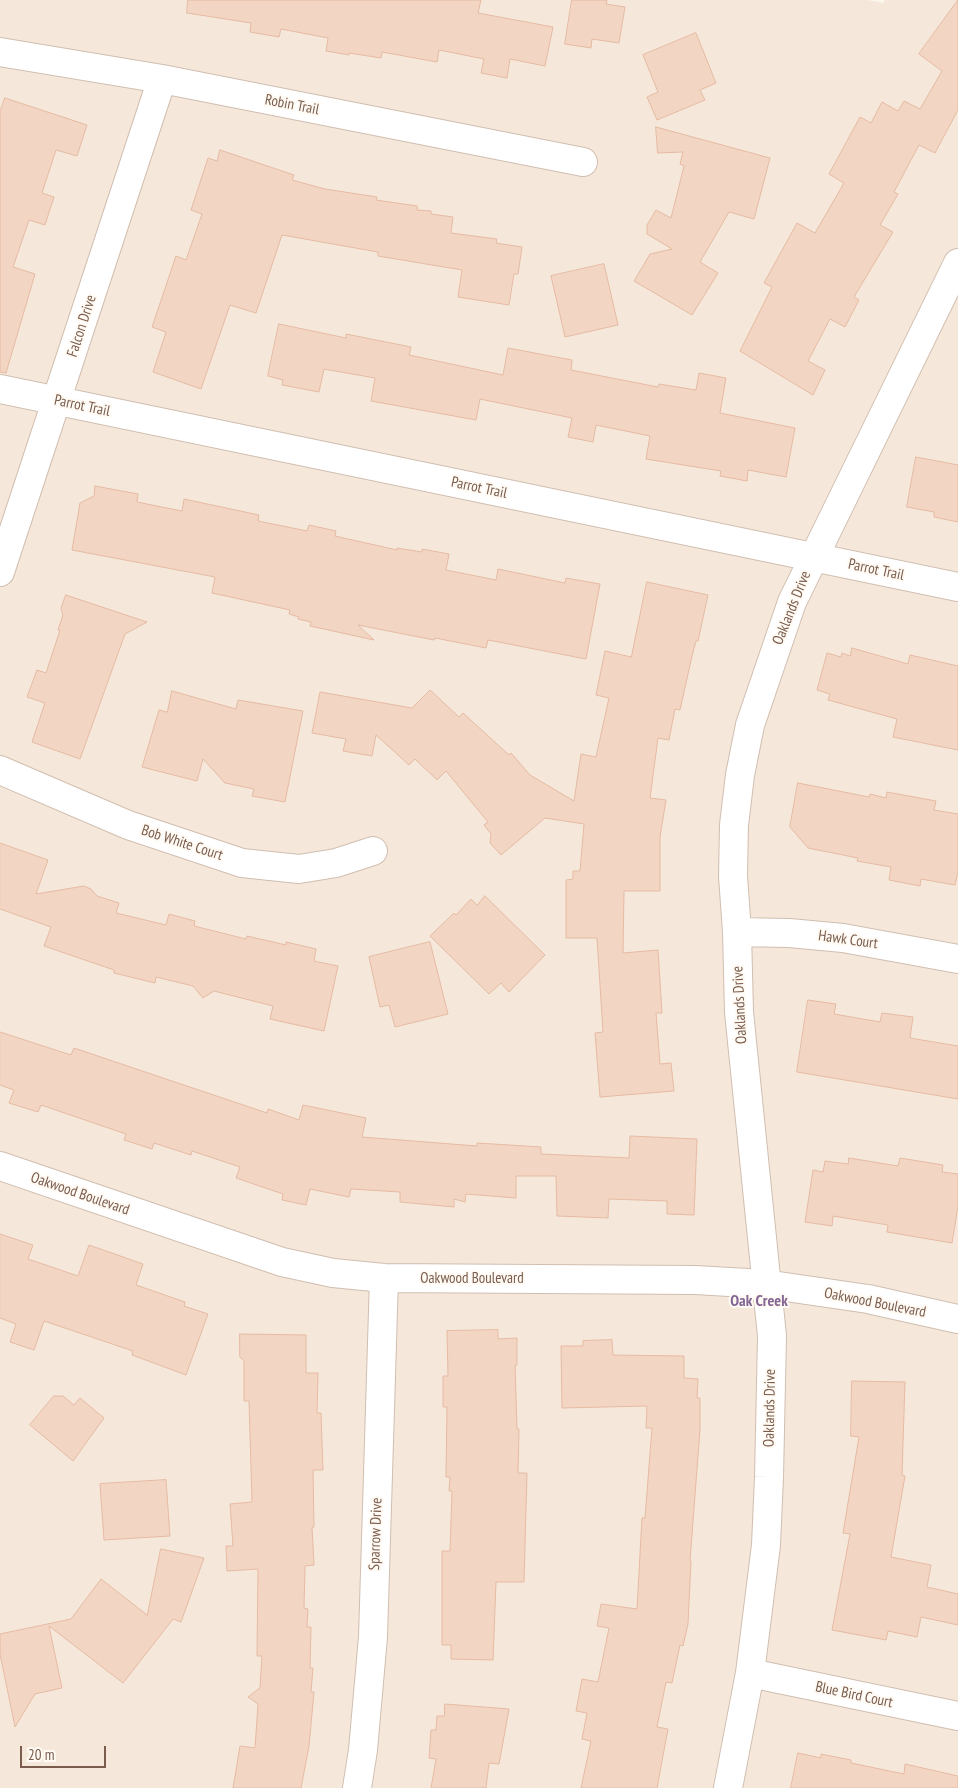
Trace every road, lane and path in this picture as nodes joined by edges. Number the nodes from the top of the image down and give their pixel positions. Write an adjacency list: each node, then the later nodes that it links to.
1 (0, 52): 2 (street, Robin Trail)
2 (162, 79): 3 (street, Robin Trail); 6 (street, Falcon Drive)
3 (583, 162)
4 (958, 263): 7 (street, Oaklands Drive)
5 (0, 389): 6 (street, Parrot Trail)
6 (57, 401): 7 (street, Parrot Trail); 8 (street, Falcon Drive)
7 (813, 558): 9 (street, Parrot Trail); 12 (street, Oaklands Drive)
8 (0, 572)
9 (958, 588)
10 (0, 770): 11 (street, Bob White Court)
11 (372, 851)
12 (737, 932): 13 (street, Hawk Court); 16 (street, Oaklands Drive)
13 (958, 959)
14 (0, 1166): 15 (street, Oakwood Boulevard)
15 (384, 1278): 16 (street, Oakwood Boulevard); 20 (street, Sparrow Drive)
16 (765, 1284): 17 (street, Oakwood Boulevard); 18 (street, Oaklands Drive)
17 (958, 1320)
18 (750, 1673): 19 (street, Blue Bird Court); 21 (street, Oaklands Drive)
19 (958, 1716)
20 (357, 1788)
21 (728, 1788)

